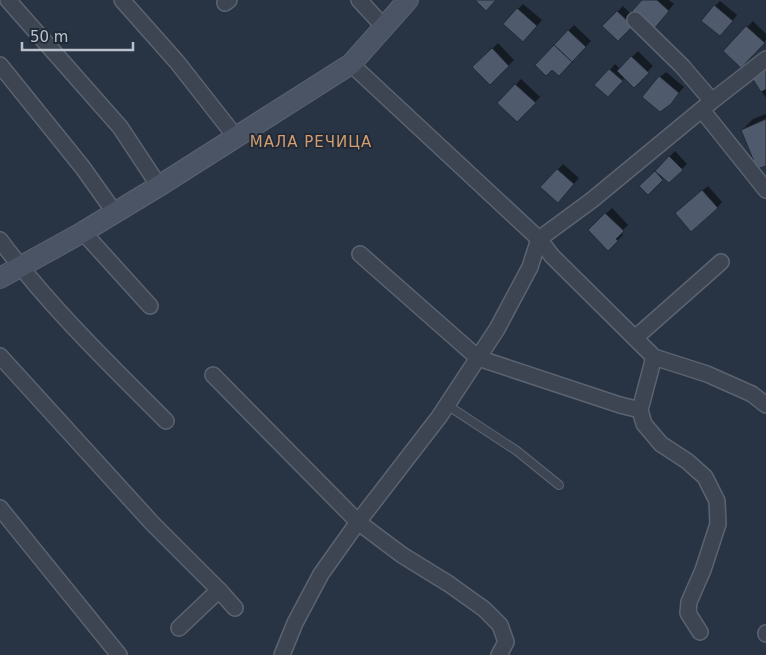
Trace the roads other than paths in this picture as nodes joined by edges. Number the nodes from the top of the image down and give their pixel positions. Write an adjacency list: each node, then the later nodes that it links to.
1 (8, 0): 12 (street)
2 (122, 0): 11 (street)
3 (359, 0): 6 (street)
4 (408, 0): 6 (main road)
5 (635, 20): 10 (street)
6 (384, 27): 8 (main road)
7 (766, 59): 10 (street)
8 (351, 64): 11 (main road); 16 (street)
9 (0, 65): 14 (street)
10 (707, 105): 13 (street); 16 (street)
11 (235, 136): 12 (main road)
12 (159, 186): 14 (main road)
13 (766, 190)
14 (115, 213): 15 (main road)
15 (82, 232): 20 (main road); 22 (street)
16 (539, 239): 23 (street); 26 (street)
17 (0, 240): 20 (street)
18 (360, 254): 26 (street)
19 (721, 262): 23 (street)
20 (20, 266): 21 (main road); 31 (street)
21 (0, 278)
22 (150, 306)
23 (635, 338): 25 (street)
24 (0, 356): 35 (street)
25 (654, 357): 29 (street); 30 (street)
26 (478, 358): 28 (street); 30 (street)
27 (213, 375): 34 (street)
28 (447, 405): 32 (lane); 34 (street)
29 (766, 405)
30 (640, 410): 38 (street)
31 (166, 421)
32 (559, 485)
33 (0, 508): 39 (street)
34 (358, 522): 40 (street); 41 (street)
35 (219, 590): 36 (street); 37 (street)
36 (235, 608)
37 (179, 628)
38 (700, 632)
39 (120, 655)
40 (282, 655)
41 (499, 655)

